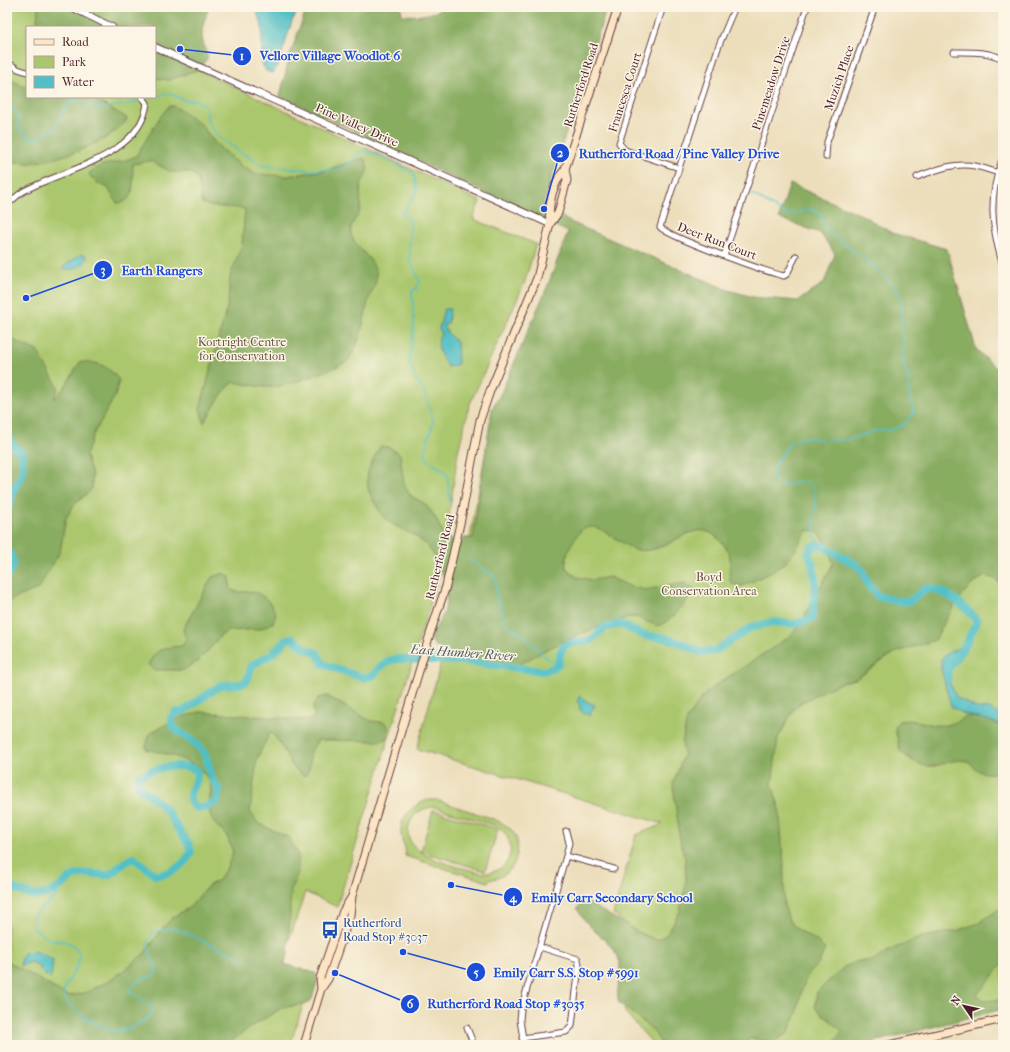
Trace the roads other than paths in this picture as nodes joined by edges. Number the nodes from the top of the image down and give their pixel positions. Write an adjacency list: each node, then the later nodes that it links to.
1 (71, 7): 7 (street)
2 (618, 7): 21 (main road, Rutherford Road)
3 (664, 7): 16 (street, Francesca Court)
4 (735, 7): 16 (street, Deer Run Court)
5 (807, 7): 22 (street, Pinemeadow Drive)
6 (875, 7): 14 (street, Muzich Place)
7 (110, 26)
8 (156, 46): 21 (street, Pine Valley Drive)
9 (954, 52): 10 (street)
10 (1003, 59)
11 (7, 62): 12 (street)
12 (26, 72)
13 (143, 98): 20 (street)
14 (826, 157)
15 (1003, 157): 17 (street)
16 (679, 168): 22 (street, Deer Run Court)
17 (997, 173): 18 (street); 19 (street); 24 (street)
18 (1003, 174)
19 (917, 178)
20 (7, 205)
21 (550, 224): 32 (main road, Rutherford Road)
22 (724, 256): 23 (street, Deer Run Court)
23 (796, 256)
24 (1003, 266)
25 (566, 831): 26 (street)
26 (566, 856): 27 (street); 28 (street)
27 (614, 869)
28 (540, 948): 31 (street); 31 (street)
29 (1003, 1019): 35 (main road)
30 (467, 1028): 33 (street)
31 (522, 1038): 34 (street)
32 (304, 1045)
33 (474, 1045)
34 (524, 1045)
35 (889, 1045)

